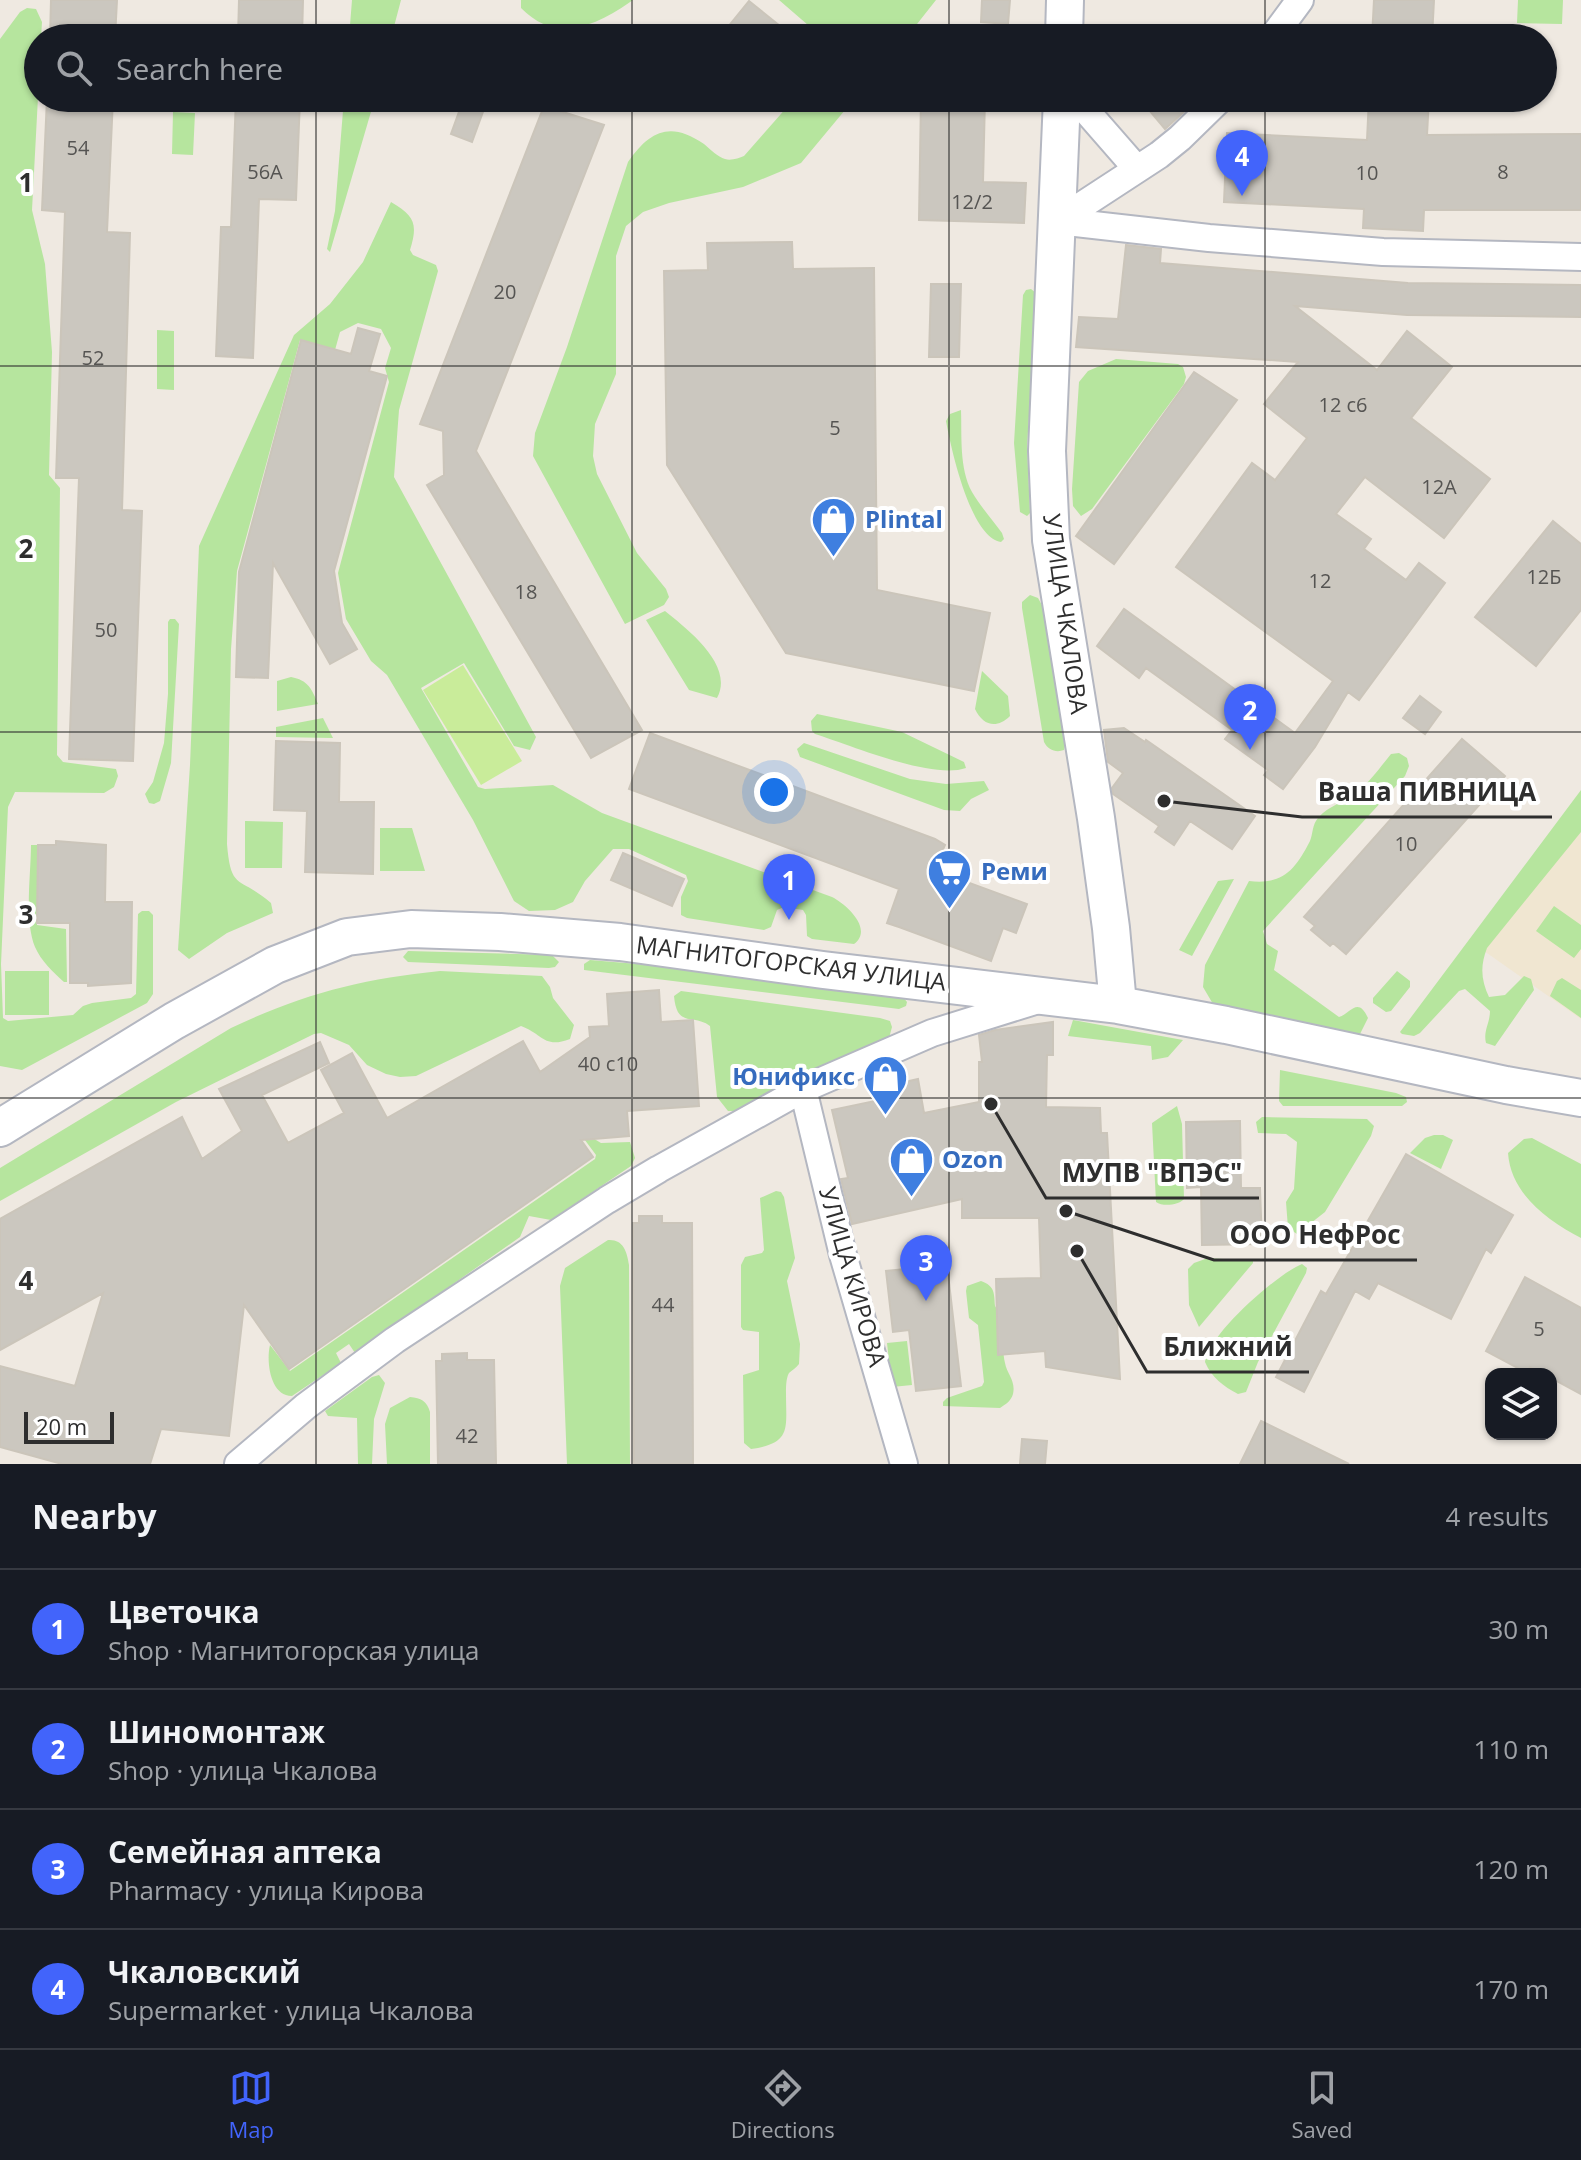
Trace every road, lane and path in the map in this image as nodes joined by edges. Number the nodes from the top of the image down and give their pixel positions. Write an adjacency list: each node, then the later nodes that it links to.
1 (1065, 0): 3 (main road)
2 (1300, 0): 4 (street)
3 (1064, 24)
4 (1282, 24)
5 (1062, 112): 9 (main road, УЛИЦА ЧКАЛОВА)
6 (1087, 112): 8 (street)
7 (1207, 112): 8 (street)
8 (1137, 169): 9 (street)
9 (1058, 221): 10 (street); 12 (main road, УЛИЦА ЧКАЛОВА)
10 (1581, 257)
11 (1049, 996): 12 (main road, МАГНИТОГОРСКАЯ УЛИЦА); 13 (street); 15 (main road, МАГНИТОГОРСКАЯ УЛИЦА)
12 (1118, 1005): 14 (main road, МАГНИТОГОРСКАЯ УЛИЦА)
13 (803, 1089): 17 (street); 18 (street, УЛИЦА КИРОВА)
14 (1581, 1098)
15 (17, 1102): 16 (main road, МАГНИТОГОРСКАЯ УЛИЦА)
16 (0, 1128)
17 (238, 1464)
18 (904, 1464)

